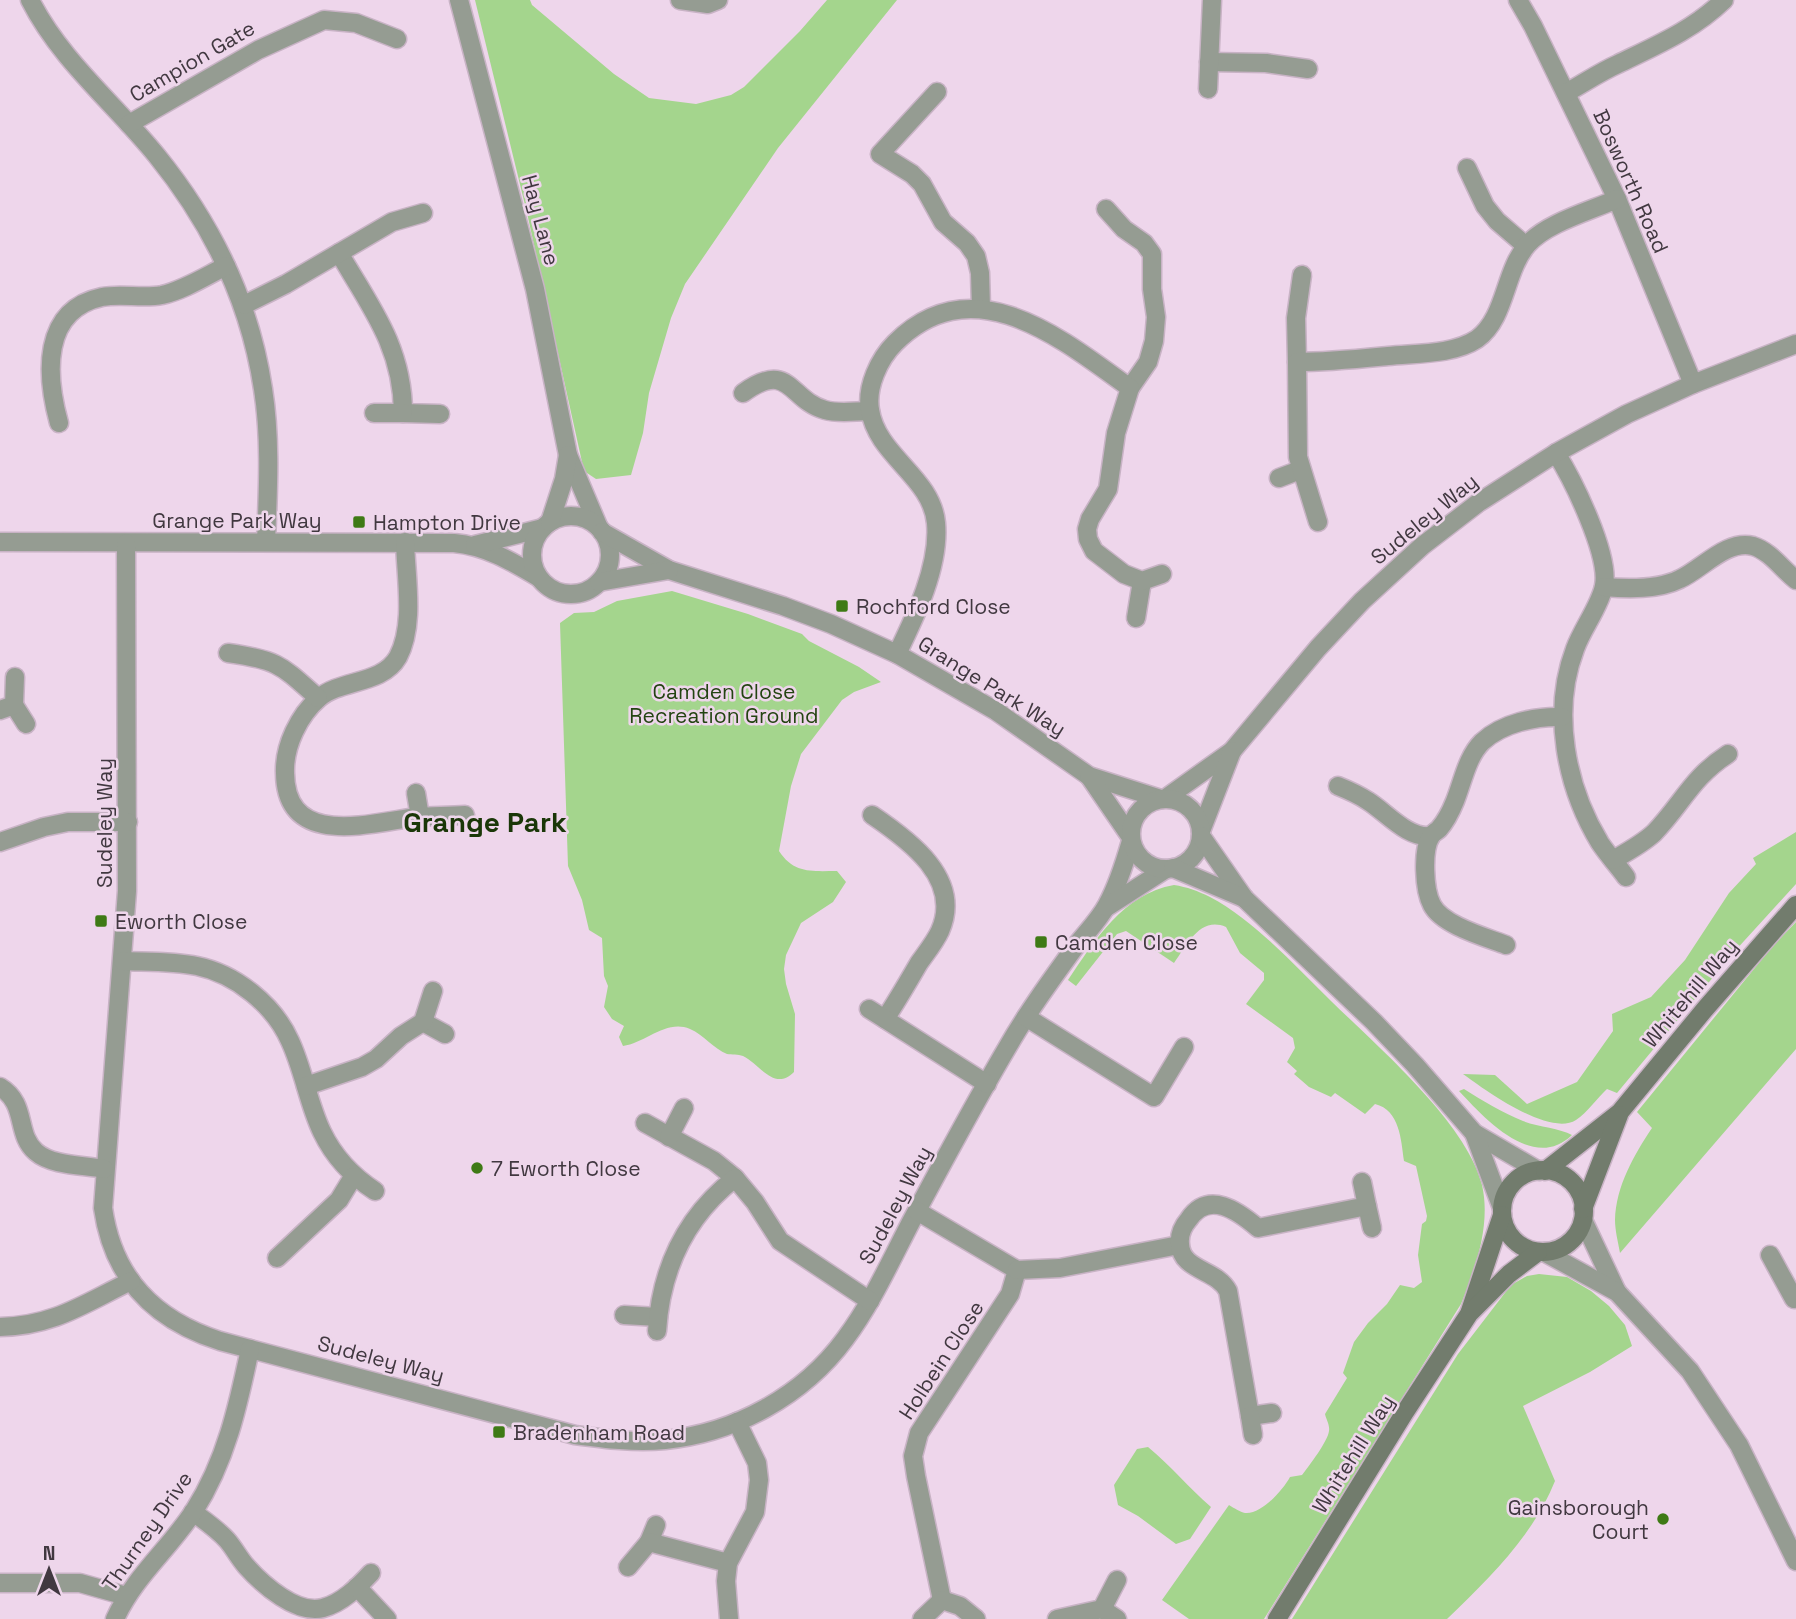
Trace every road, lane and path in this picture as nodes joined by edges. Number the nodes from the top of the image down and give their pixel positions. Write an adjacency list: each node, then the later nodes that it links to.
1 (30, 0): 14 (street)
2 (459, 0): 36 (street, Hay Lane)
3 (680, 0): 4 (street)
4 (719, 0)
5 (1212, 0): 9 (street)
6 (1518, 0): 13 (street, Bosworth Road)
7 (1724, 0): 13 (street)
8 (397, 38): 14 (street, Campion Gate)
9 (1209, 62): 10 (street); 11 (street)
10 (1308, 69)
11 (1208, 89)
12 (937, 92): 24 (street)
13 (1566, 93): 16 (street, Bosworth Road)
14 (129, 124): 21 (street)
15 (1468, 168): 19 (street)
16 (1617, 199): 19 (street); 27 (street, Bosworth Road)
17 (1106, 209): 28 (street)
18 (424, 213): 20 (street)
19 (1526, 246): 26 (street)
20 (339, 253): 23 (street); 32 (street)
21 (226, 266): 23 (street); 34 (street)
22 (1302, 275): 26 (street)
23 (244, 305): 44 (street)
24 (981, 308): 28 (street); 30 (street)
25 (1796, 344): 27 (street, Sudeley Way)
26 (1297, 362): 37 (street)
27 (1693, 384): 35 (street, Sudeley Way)
28 (1130, 388): 50 (street)
29 (743, 393): 30 (street)
30 (870, 411): 56 (street)
31 (374, 413): 32 (street)
32 (403, 413): 33 (street)
33 (440, 414)
34 (60, 423)
35 (1556, 453): 53 (street); 62 (street, Sudeley Way)
36 (568, 454): 40 (street, Hay Lane); 41 (street, Hay Lane)
37 (1300, 470): 38 (street); 39 (street)
38 (1279, 478)
39 (1318, 522)
40 (546, 525): 41 (street, Grange Park Way); 46 (street, Grange Park Way); 49 (street)
41 (601, 530): 47 (street, Grange Park Way); 52 (street)
42 (0, 542): 43 (street, Grange Park Way)
43 (126, 542): 44 (street, Grange Park Way); 71 (street, Sudeley Way)
44 (266, 542): 45 (street, Grange Park Way)
45 (405, 542): 46 (street, Grange Park Way); 58 (street)
46 (475, 545): 49 (street, Grange Park Way)
47 (669, 570): 52 (street, Grange Park Way); 56 (street, Grange Park Way)
48 (1162, 574): 50 (street)
49 (538, 577): 52 (street, Grange Park Way)
50 (1142, 580): 54 (street)
51 (1796, 580): 53 (street)
52 (599, 582)
53 (1604, 587): 60 (street)
54 (1136, 618)
55 (228, 653): 58 (street)
56 (897, 654): 64 (street, Grange Park Way)
57 (15, 677): 59 (street)
58 (318, 698): 70 (street)
59 (7, 707): 61 (street)
60 (1562, 717): 73 (street); 76 (street)
61 (26, 724)
62 (1232, 751): 67 (street, Sudeley Way); 72 (street, Sudeley Way)
63 (1728, 754): 76 (street)
64 (1089, 776): 67 (street, Grange Park Way); 74 (street, Grange Park Way)
65 (1338, 786): 73 (street)
66 (416, 793): 70 (street)
67 (1163, 799): 72 (street); 74 (street)
68 (465, 815): 70 (street)
69 (872, 816): 87 (street)
70 (420, 817)
71 (128, 822): 75 (street); 83 (street, Sudeley Way)
72 (1201, 834): 77 (street); 79 (street)
73 (1431, 836): 82 (street)
74 (1131, 838): 77 (street); 81 (street, Sudeley Way)
75 (0, 842)
76 (1613, 860): 78 (street)
77 (1170, 869): 79 (street); 81 (street, Sudeley Way)
78 (1626, 877)
79 (1244, 898): 97 (street)
80 (1796, 905): 95 (main road, Whitehill Way)
81 (1107, 906): 86 (street, Sudeley Way)
82 (1506, 945)
83 (122, 961): 92 (street); 99 (street, Sudeley Way)
84 (433, 991): 88 (street)
85 (869, 1009): 87 (street)
86 (1026, 1017): 90 (street); 91 (street, Sudeley Way)
87 (885, 1019): 91 (street)
88 (423, 1022): 89 (street); 92 (street)
89 (445, 1034)
90 (1184, 1047)
91 (987, 1084): 106 (street, Sudeley Way)
92 (306, 1086): 101 (street)
93 (0, 1087): 99 (street)
94 (684, 1108): 98 (street)
95 (1620, 1112): 100 (main road, Whitehill Way); 108 (main road, Whitehill Way)
96 (645, 1123): 98 (street)
97 (1474, 1133): 100 (street); 107 (street)
98 (668, 1137): 102 (street)
99 (104, 1169): 115 (street, Sudeley Way)
100 (1542, 1171): 107 (main road); 108 (main road)
101 (353, 1177): 104 (street); 113 (street)
102 (735, 1178): 118 (street); 120 (street)
103 (1362, 1182): 105 (street)
104 (375, 1191)
105 (1367, 1206): 109 (street); 110 (street)
106 (917, 1211): 114 (street); 118 (street, Sudeley Way)
107 (1502, 1211): 111 (main road); 119 (main road, Whitehill Way)
108 (1583, 1215): 111 (main road); 116 (street)
109 (1371, 1228)
110 (1180, 1245): 114 (street); 124 (street)
111 (1541, 1252): 116 (street); 119 (main road, Whitehill Way)
112 (1770, 1255): 117 (street)
113 (277, 1258)
114 (1017, 1270): 138 (street, Holbein Close)
115 (131, 1281): 121 (street); 122 (street, Sudeley Way)
116 (1617, 1292): 130 (street)
117 (1795, 1300)
118 (870, 1301): 125 (street, Sudeley Way)
119 (1469, 1314): 146 (main road, Whitehill Way)
120 (624, 1315)
121 (0, 1327)
122 (250, 1349): 125 (street, Sudeley Way); 127 (street, Thurney Drive)
123 (1272, 1412): 124 (street)
124 (1251, 1416): 126 (street)
125 (737, 1422): 131 (street)
126 (1253, 1435)
127 (193, 1512): 136 (street); 137 (street, Thurney Drive)
128 (656, 1525): 129 (street)
129 (649, 1542): 131 (street); 132 (street)
130 (1796, 1561)
131 (728, 1563): 142 (street)
132 (628, 1567)
133 (371, 1573): 136 (street)
134 (1117, 1580): 139 (street)
135 (0, 1583): 137 (street)
136 (358, 1587): 141 (street)
137 (126, 1596): 140 (street, Thurney Drive)
138 (942, 1600): 143 (street); 144 (street)
139 (1110, 1614): 145 (street)
140 (115, 1619)
141 (387, 1619)
142 (729, 1619)
143 (922, 1619)
144 (976, 1619)
145 (1057, 1619)
146 (1277, 1619)

